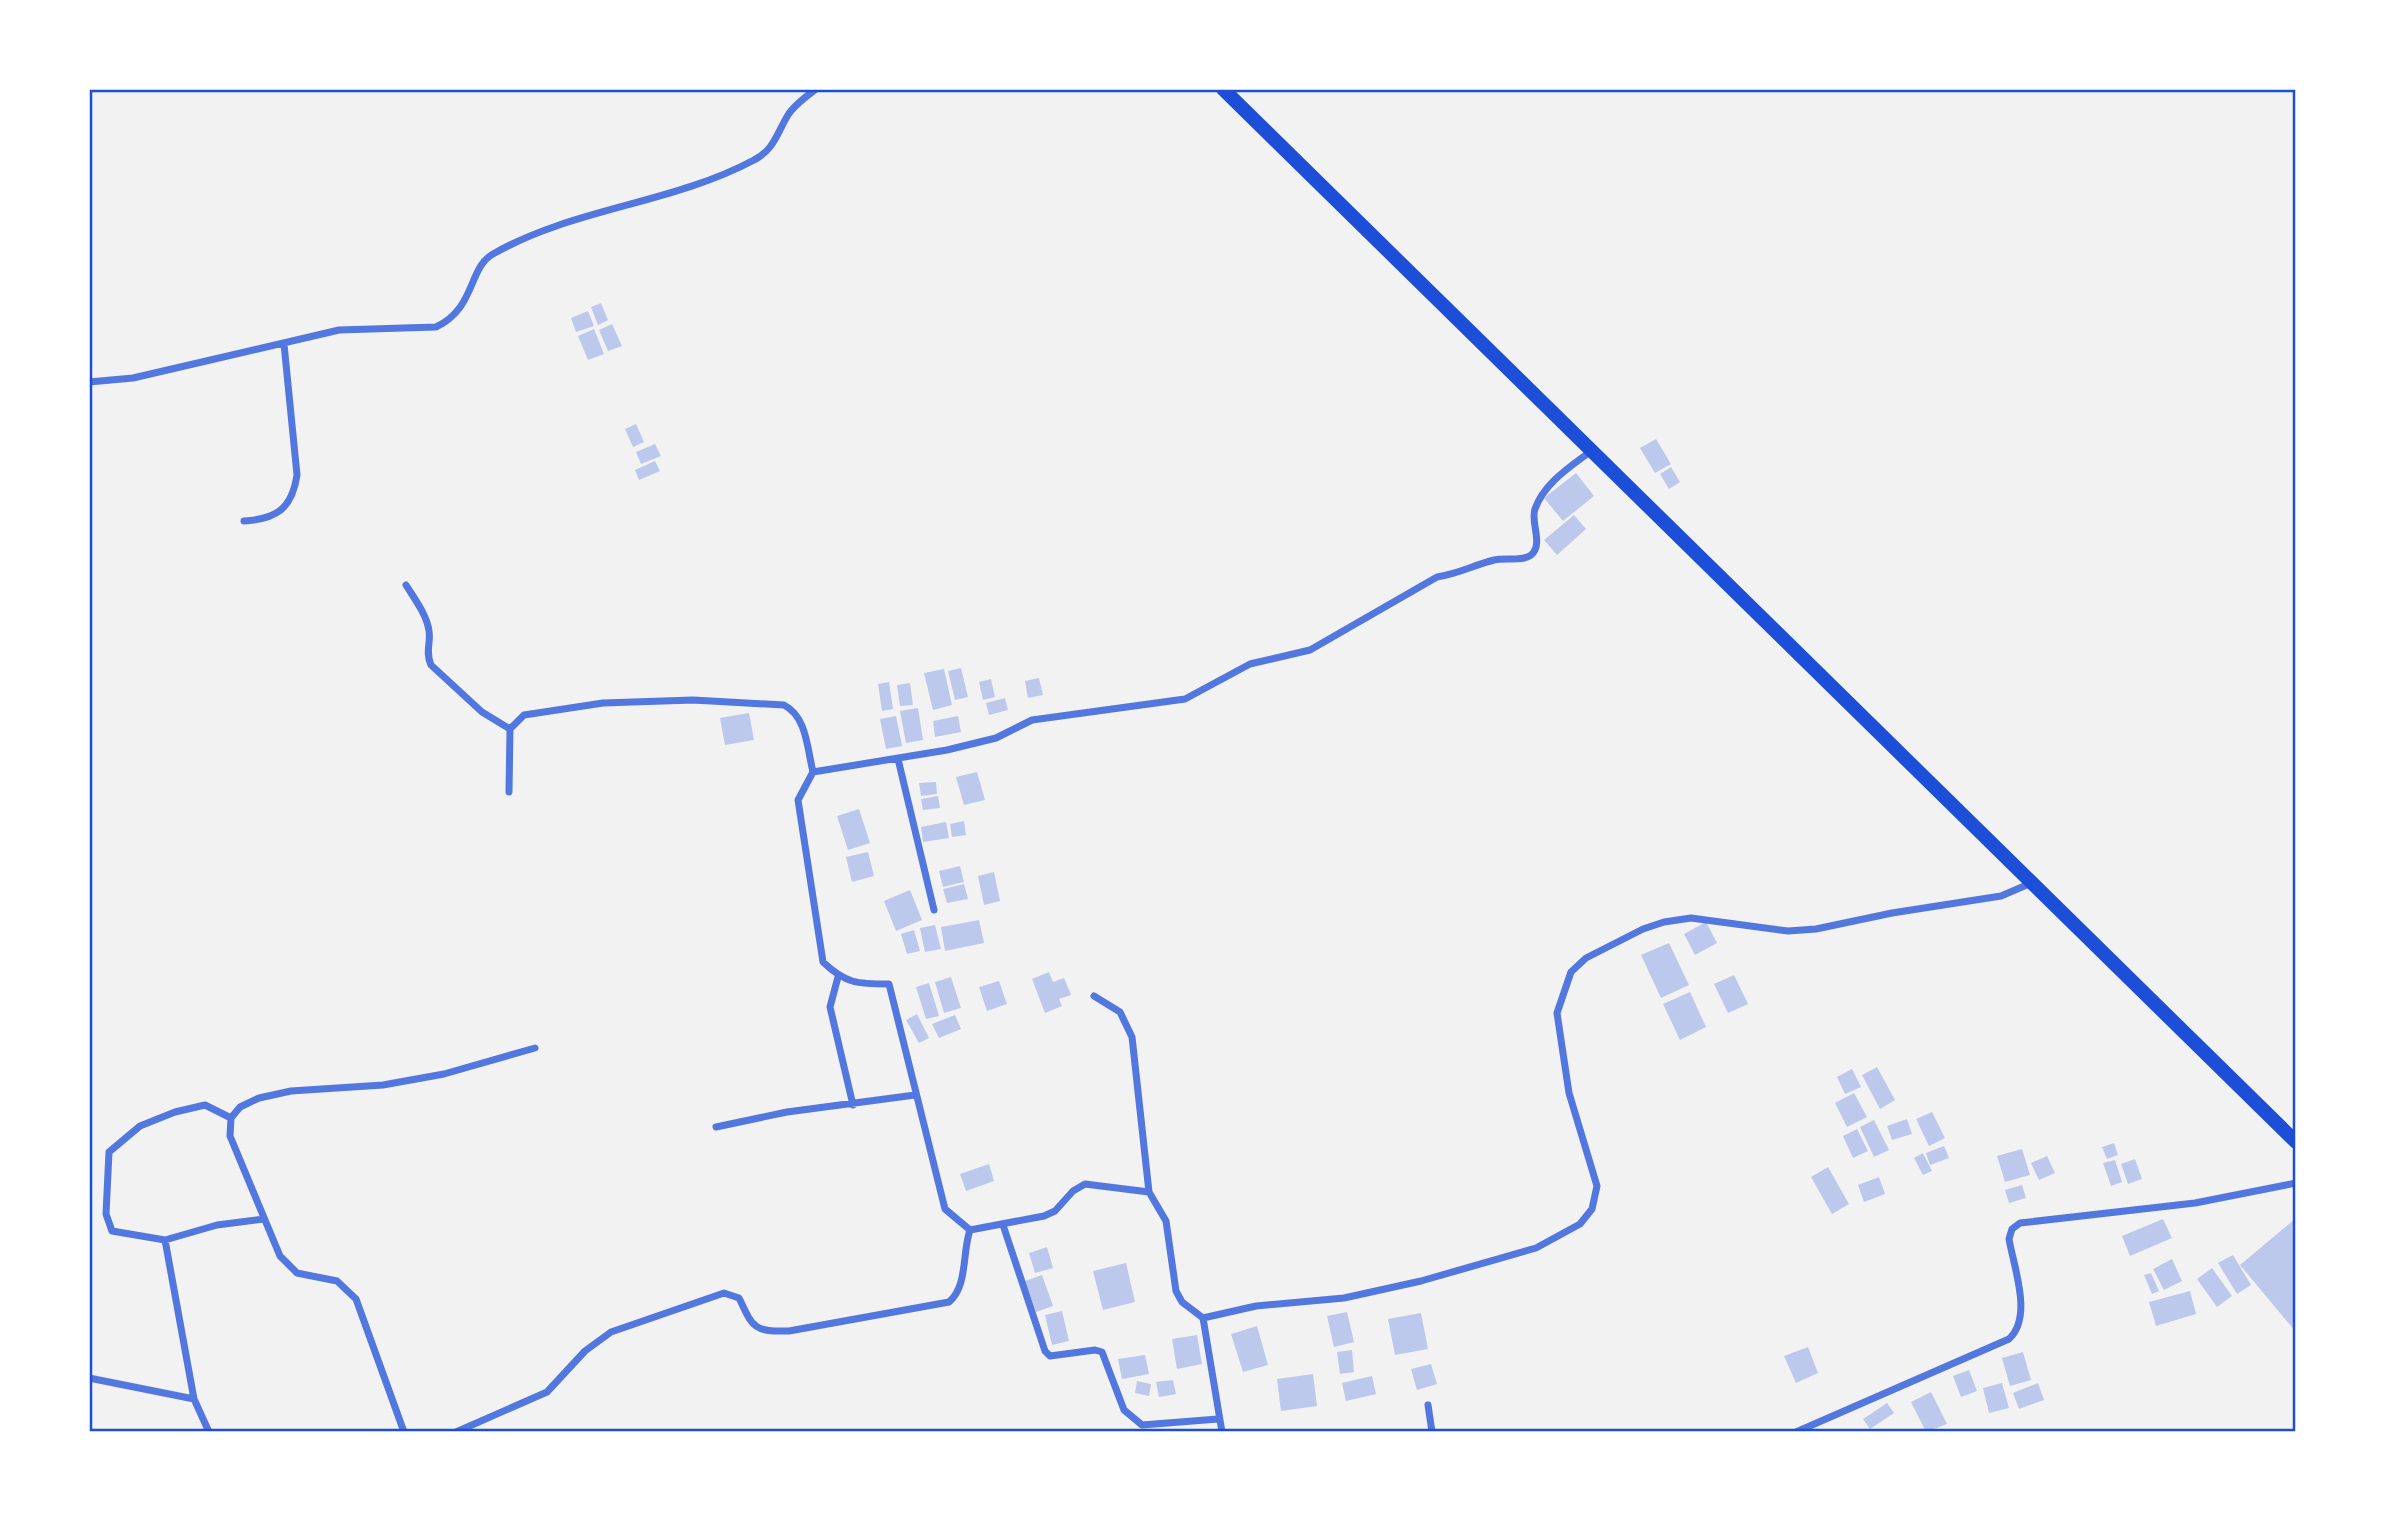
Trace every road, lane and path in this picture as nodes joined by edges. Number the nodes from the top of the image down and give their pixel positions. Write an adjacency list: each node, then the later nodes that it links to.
1 (816, 89): 3 (street)
2 (1223, 89): 5 (main road)
3 (284, 344): 4 (street); 6 (street)
4 (89, 382)
5 (1591, 451): 9 (street); 12 (main road)
6 (243, 521)
7 (406, 585): 8 (street)
8 (510, 729): 10 (street); 11 (street)
9 (898, 759): 10 (street); 13 (street)
10 (813, 772): 14 (street)
11 (509, 792)
12 (2029, 884): 21 (main road); 28 (street)
13 (934, 910)
14 (838, 977): 17 (street); 18 (street)
15 (1094, 996): 23 (street)
16 (535, 1048): 19 (street)
17 (915, 1095): 18 (street); 26 (street)
18 (853, 1105): 20 (street)
19 (231, 1118): 24 (street); 27 (street)
20 (716, 1127)
21 (2296, 1142)
22 (2296, 1183): 38 (street)
23 (1149, 1192): 25 (street); 28 (street)
24 (264, 1219): 27 (street); 34 (street)
25 (1003, 1225): 26 (street); 32 (street)
26 (970, 1230): 35 (street)
27 (165, 1240): 30 (street)
28 (1203, 1318): 32 (street)
29 (89, 1378): 30 (street)
30 (194, 1399): 33 (street)
31 (1428, 1405): 37 (street)
32 (1218, 1419): 36 (street)
33 (209, 1432)
34 (404, 1432)
35 (456, 1432)
36 (1222, 1432)
37 (1432, 1432)
38 (1796, 1432)

